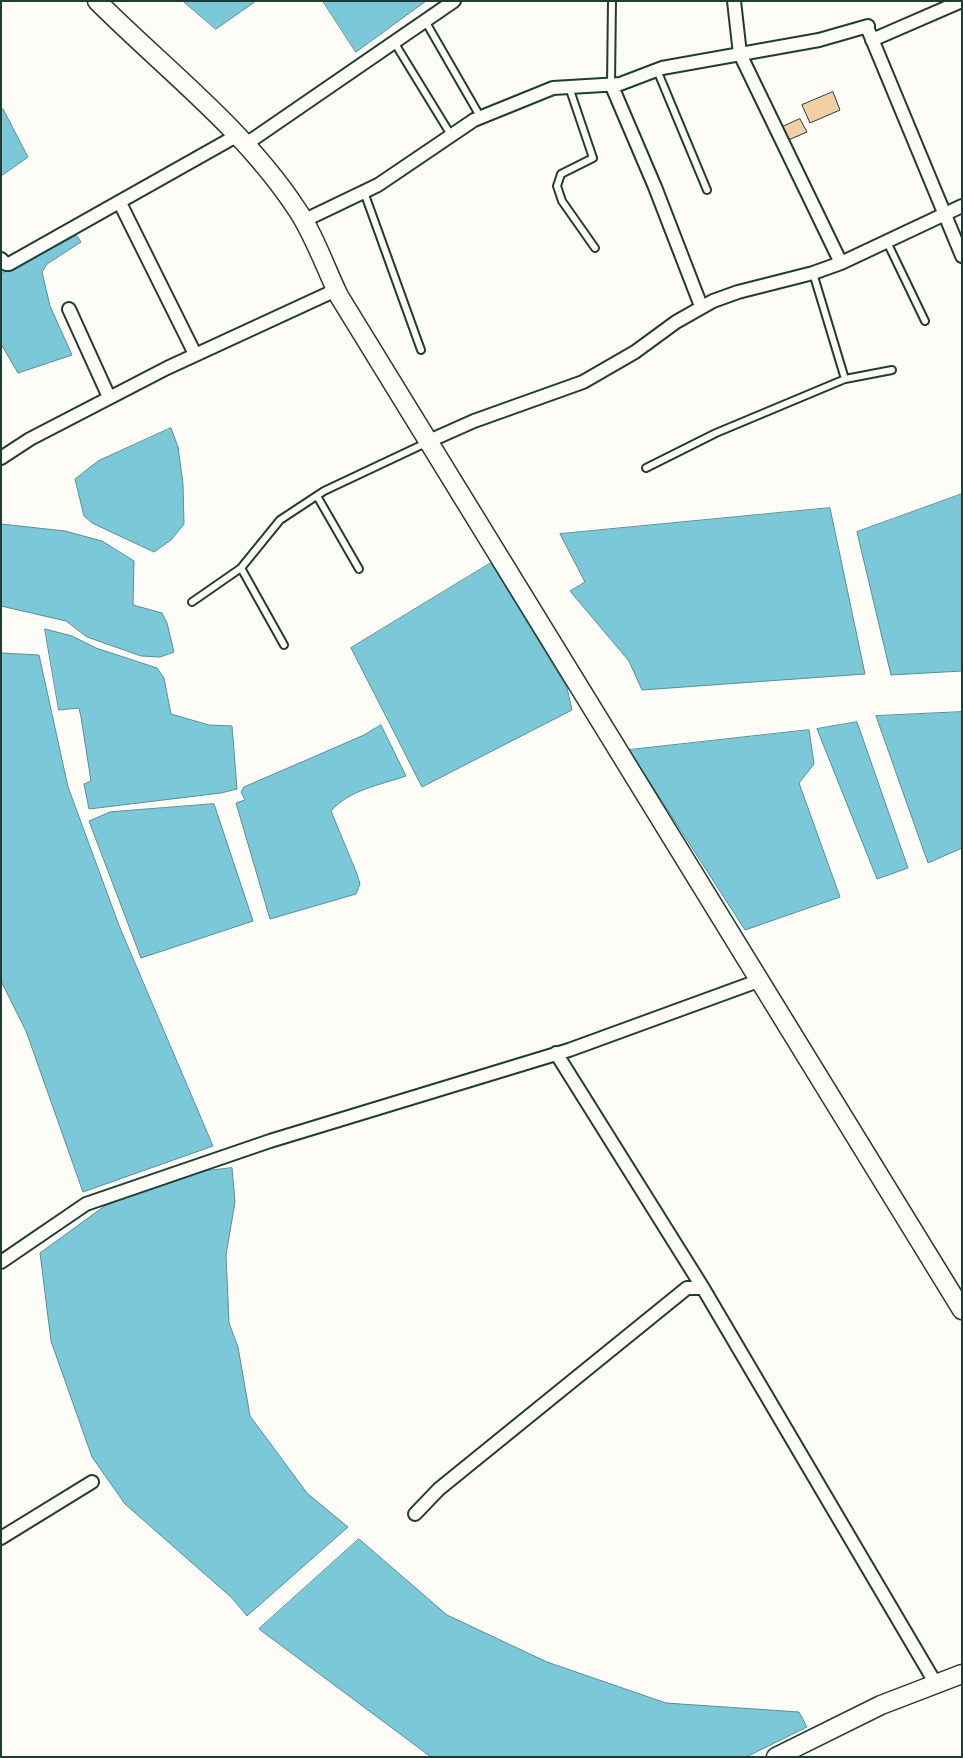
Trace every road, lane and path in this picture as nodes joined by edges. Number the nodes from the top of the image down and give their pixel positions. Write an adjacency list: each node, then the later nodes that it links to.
1 (97, 1): 15 (street)
2 (454, 1): 6 (street)
3 (612, 1): 11 (lane)
4 (734, 1): 9 (street)
5 (962, 1): 7 (street)
6 (424, 19): 8 (street); 13 (lane)
7 (872, 40): 9 (street); 20 (street)
8 (393, 42): 14 (lane); 15 (street)
9 (740, 54): 10 (street); 26 (street)
10 (657, 70): 11 (street); 16 (lane)
11 (611, 84): 12 (street); 29 (street)
12 (569, 88): 13 (street); 23 (lane)
13 (481, 118): 14 (street)
14 (451, 135): 17 (street)
15 (242, 140): 18 (street); 21 (street)
16 (707, 190)
17 (364, 192): 21 (street); 32 (lane)
18 (120, 203): 25 (street); 33 (street)
19 (962, 206): 20 (street)
20 (943, 214): 22 (street); 24 (street)
21 (303, 221): 28 (street)
22 (887, 242): 26 (street); 31 (lane)
23 (595, 248)
24 (962, 256)
25 (1, 259)
26 (841, 262): 27 (street)
27 (813, 273): 29 (street); 35 (lane)
28 (336, 290): 33 (street); 37 (street)
29 (701, 306): 37 (street)
30 (70, 309): 36 (street)
31 (925, 321)
32 (421, 350)
33 (195, 354): 36 (street)
34 (892, 370): 35 (lane)
35 (845, 379): 39 (lane)
36 (109, 397): 38 (street)
37 (429, 442): 40 (lane); 45 (street)
38 (1, 458)
39 (646, 468)
40 (317, 496): 41 (lane); 42 (lane)
41 (241, 568): 43 (lane); 44 (lane)
42 (359, 569)
43 (192, 602)
44 (284, 645)
45 (758, 981): 46 (street); 49 (street)
46 (556, 1054): 47 (street); 48 (street)
47 (1, 1262)
48 (703, 1288): 51 (street); 54 (street)
49 (962, 1310)
50 (92, 1482): 52 (street)
51 (416, 1514)
52 (1, 1538)
53 (962, 1674): 54 (street)
54 (936, 1684): 55 (street)
55 (776, 1757)

